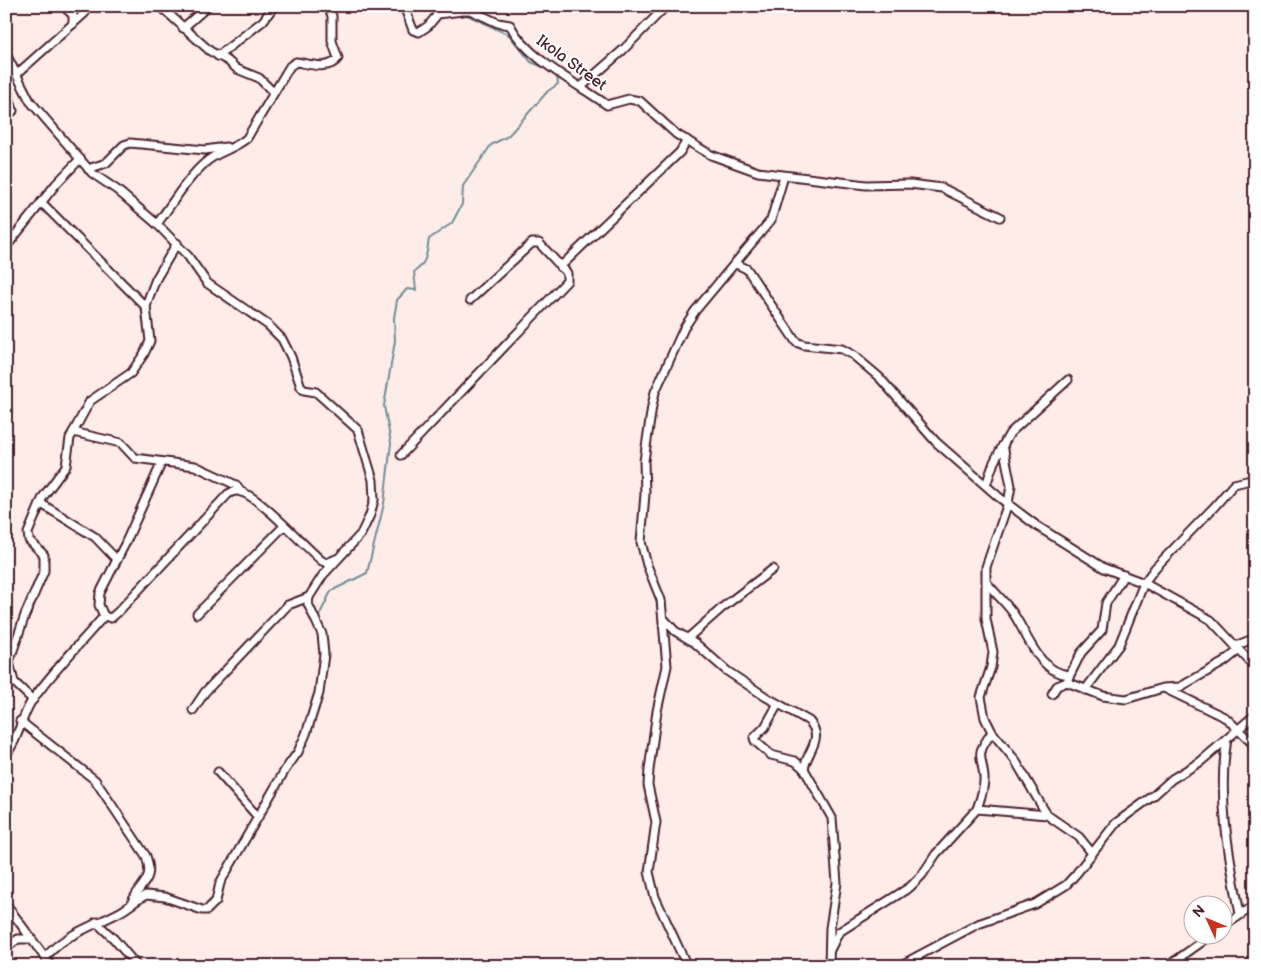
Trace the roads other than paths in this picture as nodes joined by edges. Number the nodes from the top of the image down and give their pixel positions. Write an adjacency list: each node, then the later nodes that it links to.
1 (63, 6): 9 (street)
2 (86, 6): 9 (street)
3 (160, 6): 10 (street)
4 (208, 6): 10 (street)
5 (274, 6): 12 (street)
6 (328, 6): 16 (street)
7 (404, 6): 15 (street, Ikola Street)
8 (666, 6): 15 (street)
9 (73, 24): 13 (street)
10 (183, 28): 12 (street)
11 (6, 54): 13 (street)
12 (218, 56): 16 (street)
13 (18, 73): 20 (street)
14 (6, 85): 17 (street)
15 (582, 86): 18 (street, Ikola Street)
16 (273, 92): 19 (street)
17 (6, 116)
18 (687, 140): 22 (street, Ikola Street); 29 (street)
19 (234, 146): 21 (street); 25 (street)
20 (80, 159): 21 (street); 23 (street)
21 (88, 169): 25 (street)
22 (784, 176): 24 (street, Ikola Street); 28 (street)
23 (41, 202): 27 (street); 31 (street)
24 (1000, 216)
25 (157, 224): 26 (street)
26 (177, 244): 31 (street); 43 (street)
27 (6, 247)
28 (736, 264): 38 (street); 52 (street)
29 (560, 267): 30 (street); 35 (street)
30 (470, 300)
31 (146, 307): 33 (street)
32 (1068, 380): 34 (street)
33 (73, 432): 36 (street); 40 (street)
34 (1003, 445): 38 (street); 41 (street)
35 (400, 455)
36 (162, 462): 39 (street); 44 (street)
37 (1255, 479): 48 (street)
38 (986, 485): 41 (street)
39 (241, 492): 42 (street); 51 (street)
40 (40, 503): 44 (street); 61 (street)
41 (1008, 503): 46 (street); 47 (street)
42 (284, 526): 43 (street); 50 (street)
43 (339, 558): 49 (street)
44 (117, 560): 51 (street)
45 (774, 569): 53 (street)
46 (1124, 575): 48 (street); 57 (street)
47 (987, 583): 57 (street); 67 (street)
48 (1144, 583): 55 (street); 59 (street)
49 (309, 597): 63 (street); 76 (street)
50 (197, 614)
51 (104, 616): 61 (street)
52 (663, 619): 53 (street); 93 (street)
53 (688, 638): 62 (street)
54 (1255, 638): 55 (street)
55 (1237, 648): 56 (street); 58 (street)
56 (1255, 667)
57 (1068, 678): 59 (street); 60 (street)
58 (1163, 688): 59 (street); 66 (street)
59 (1086, 690)
60 (1052, 694)
61 (33, 700): 65 (street)
62 (778, 704): 72 (street); 72 (street)
63 (193, 710)
64 (1255, 716): 66 (street); 69 (street)
65 (20, 721): 71 (street); 80 (street)
66 (1238, 728): 68 (street); 69 (street)
67 (992, 732): 74 (street); 75 (street)
68 (1227, 739): 77 (street); 81 (street)
69 (1253, 744): 70 (street)
70 (1255, 753)
71 (6, 754)
72 (804, 769): 89 (street)
73 (218, 772): 76 (street)
74 (977, 809): 75 (street); 89 (street)
75 (1046, 815): 77 (street)
76 (258, 817): 80 (street)
77 (1092, 853): 95 (street)
78 (6, 904): 84 (street)
79 (1255, 904): 81 (street)
80 (130, 906): 83 (street)
81 (1240, 914): 82 (street)
82 (1234, 918)
83 (96, 922): 90 (street); 92 (street)
84 (22, 926): 85 (street); 86 (street)
85 (18, 939): 86 (street); 88 (street)
86 (31, 939): 90 (street)
87 (1199, 944): 96 (street)
88 (6, 948)
89 (829, 953): 94 (street)
90 (45, 958): 91 (street)
91 (51, 966)
92 (138, 966)
93 (687, 966)
94 (829, 966)
95 (900, 966)
96 (1168, 966)

